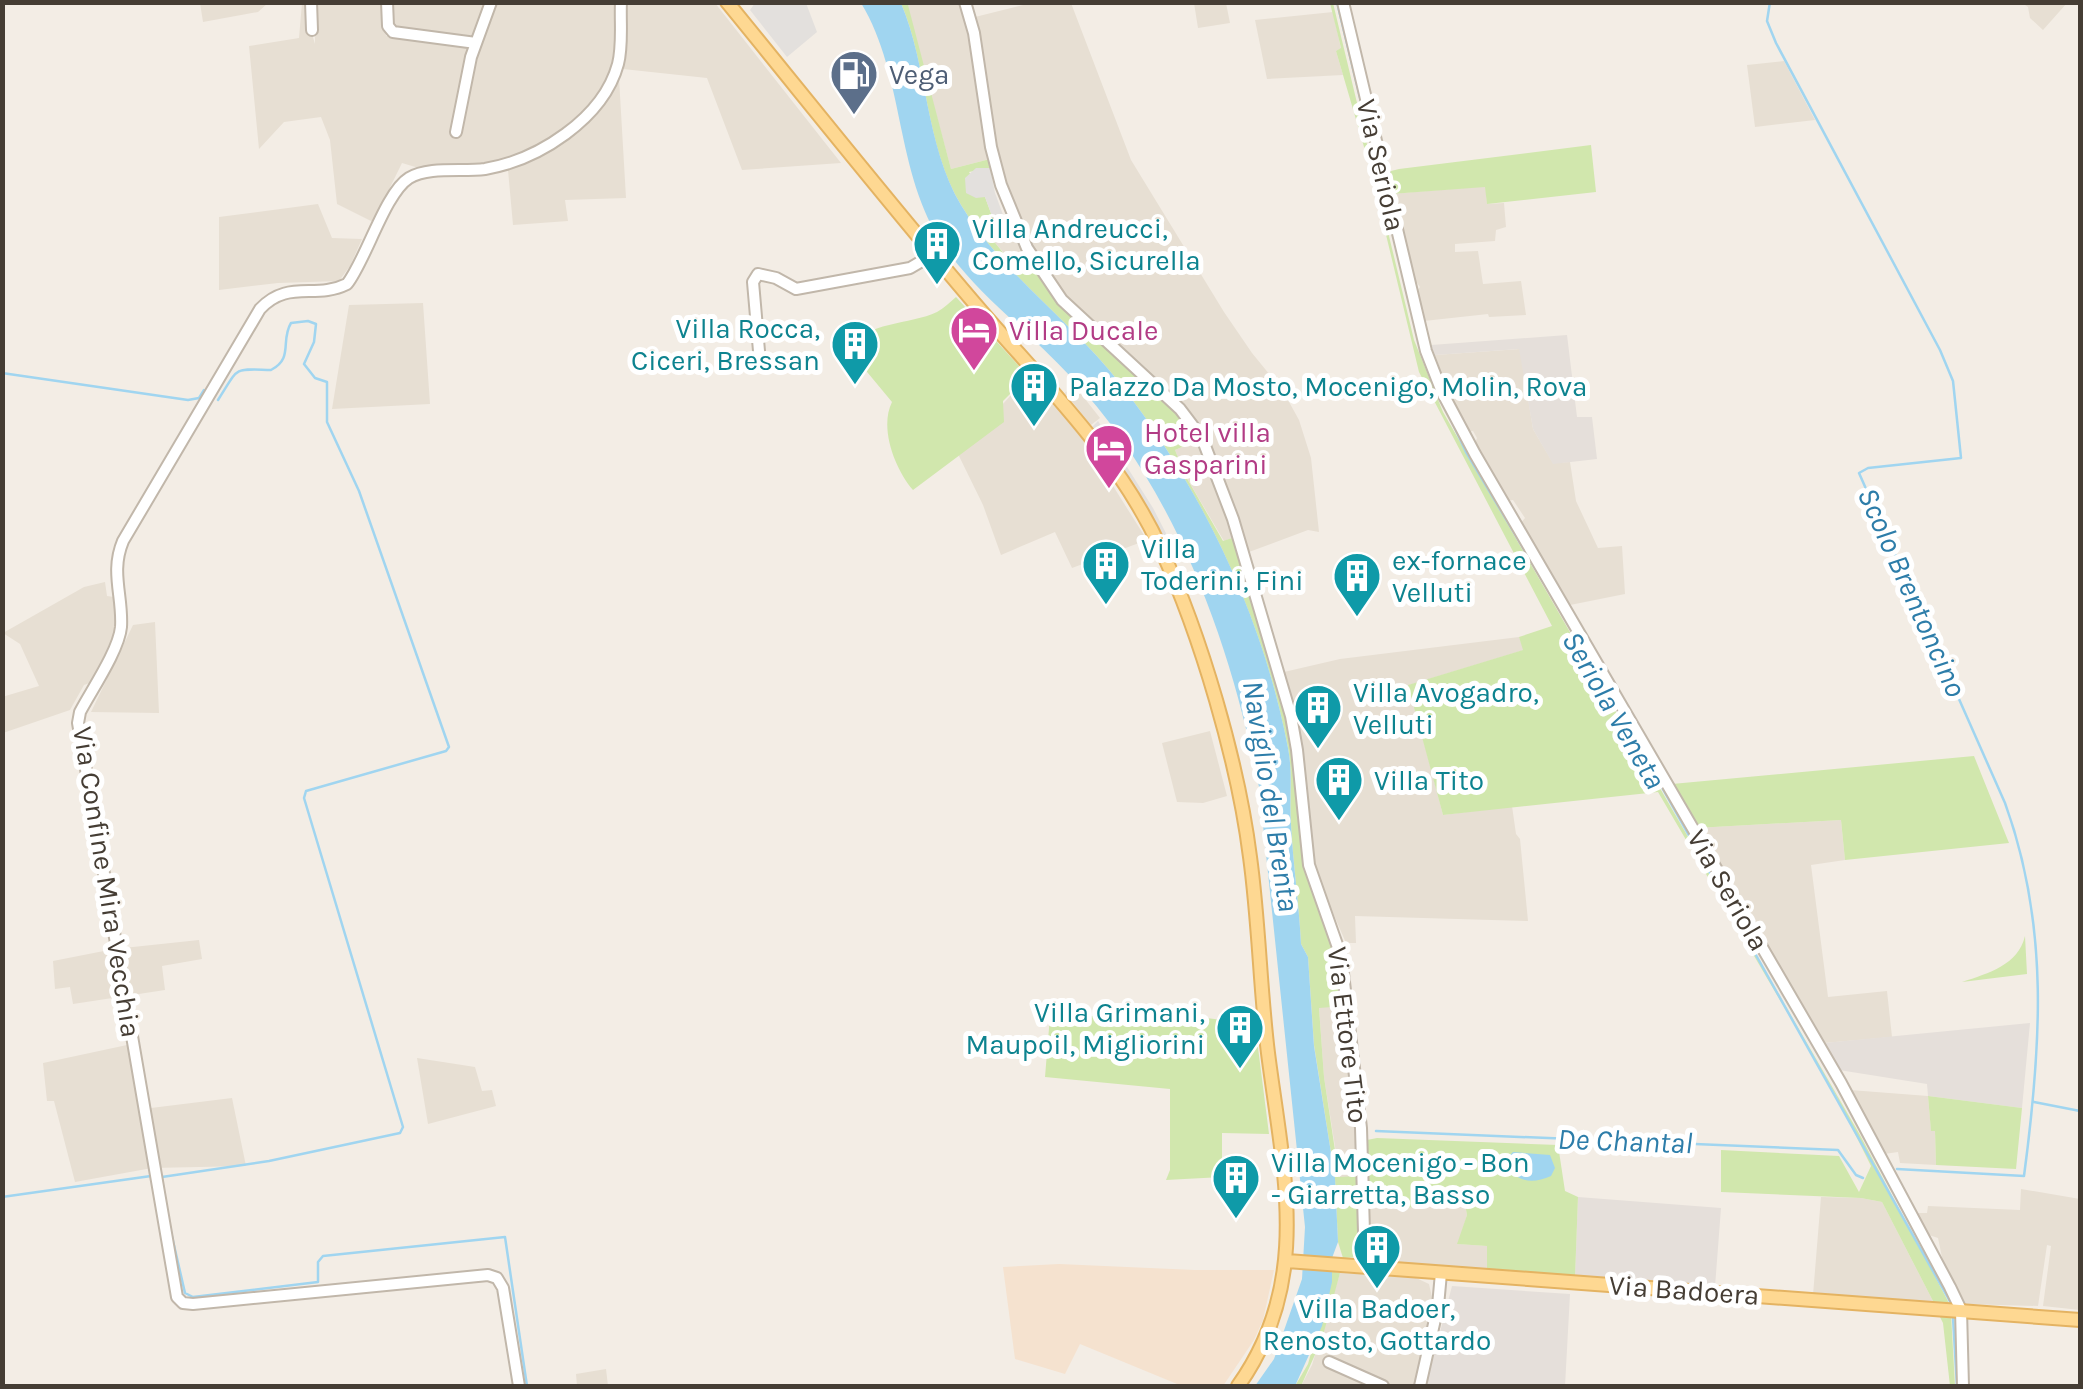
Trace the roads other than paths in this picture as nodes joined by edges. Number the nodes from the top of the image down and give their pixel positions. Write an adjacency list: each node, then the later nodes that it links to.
1 (311, 2): 8 (street)
2 (387, 2): 9 (street)
3 (491, 2): 9 (street)
4 (620, 2): 19 (street, Via Confine Mira Vecchia)
5 (727, 2): 11 (main road)
6 (964, 2): 14 (street, Via Ettore Tito)
7 (1343, 2): 16 (street, Via Seriola)
8 (312, 30)
9 (476, 42): 10 (street)
10 (456, 132)
11 (934, 254): 12 (street); 13 (main road)
12 (759, 351)
13 (1287, 1261): 14 (main road, Via Badoera); 20 (main road)
14 (1365, 1267): 15 (main road, Via Badoera)
15 (1440, 1273): 16 (main road, Via Badoera); 22 (street)
16 (1956, 1310): 17 (main road, Via Badoera); 23 (street, Via Seriola)
17 (2080, 1320)
18 (1329, 1362): 21 (street)
19 (520, 1386)
20 (1238, 1386)
21 (1383, 1386)
22 (1420, 1386)
23 (1964, 1386)

